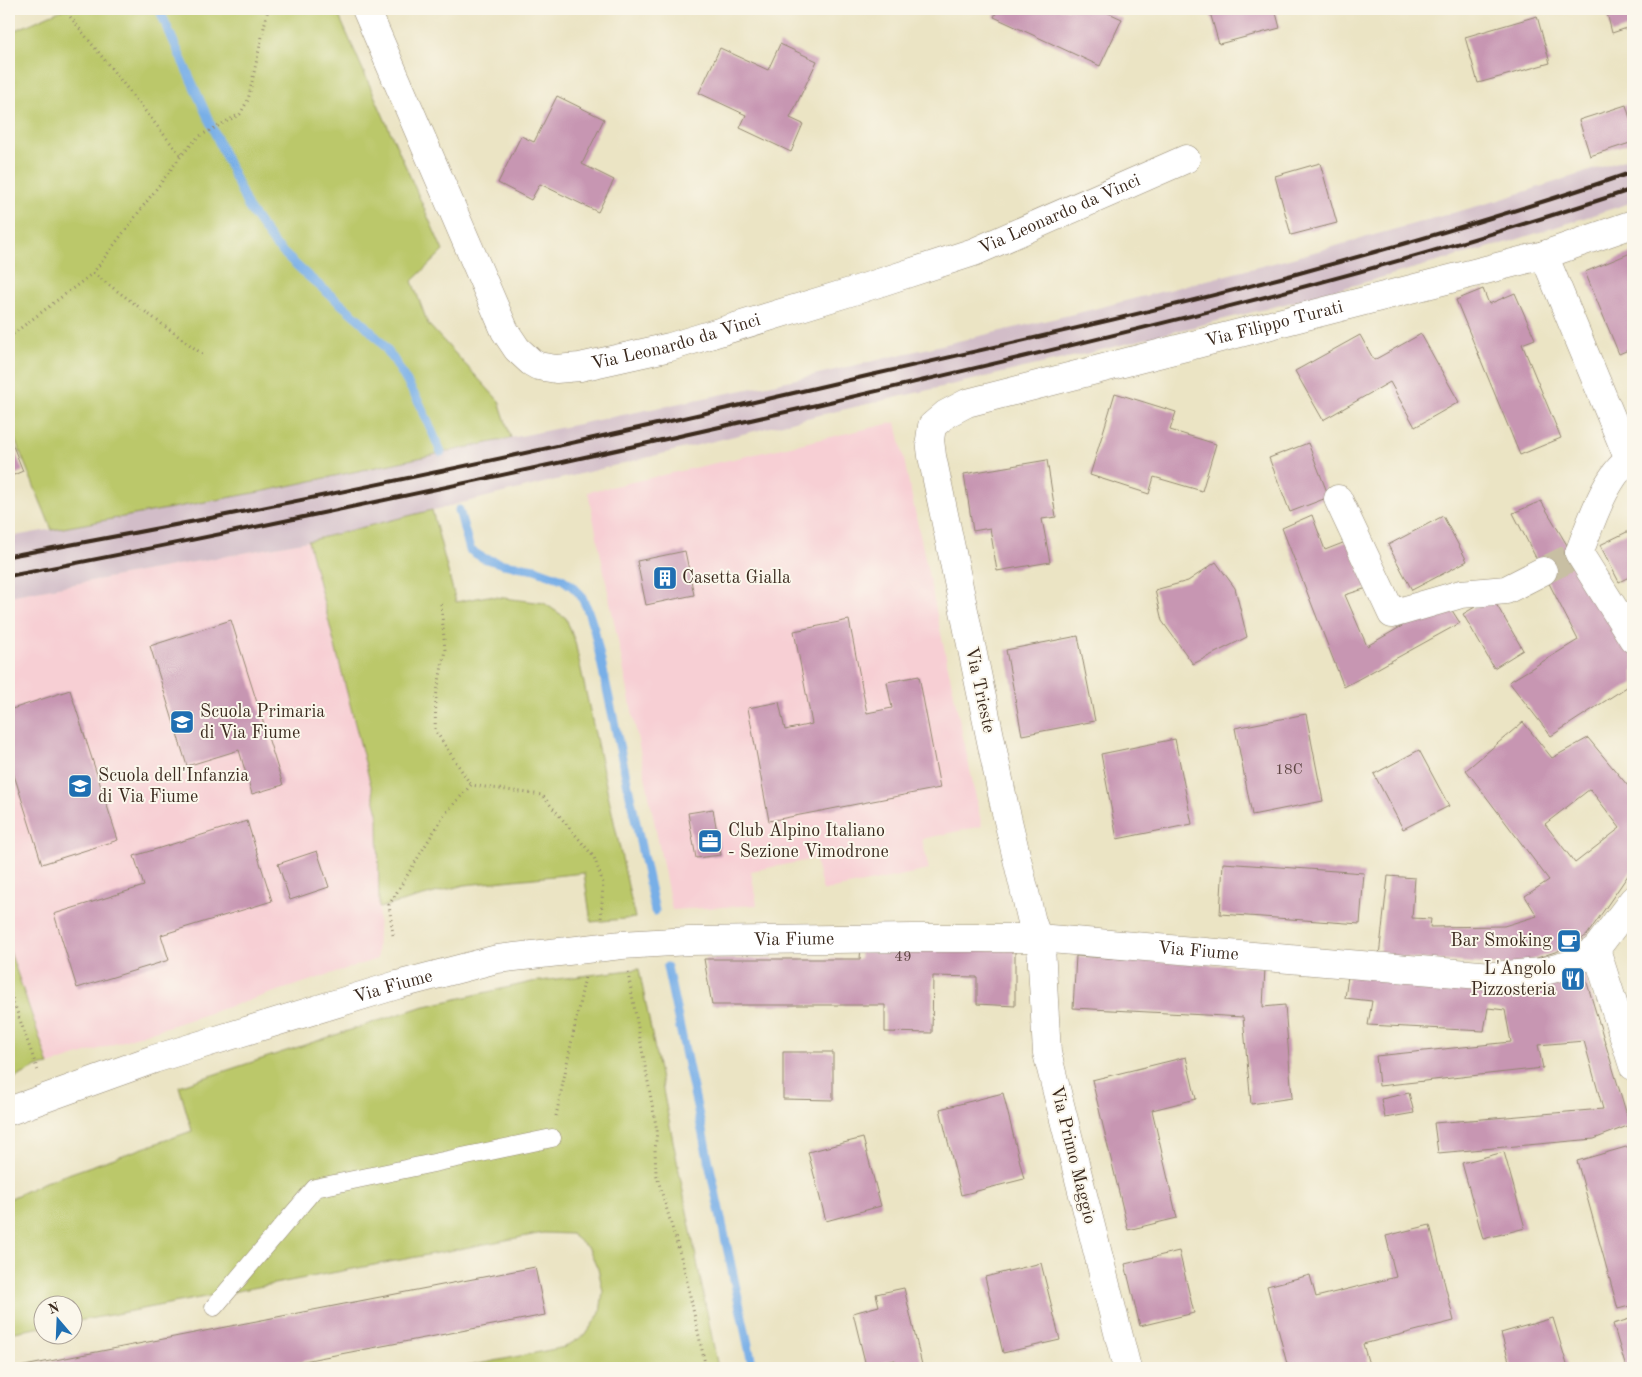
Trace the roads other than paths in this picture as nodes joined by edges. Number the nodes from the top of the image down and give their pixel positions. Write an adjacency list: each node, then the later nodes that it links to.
1 (366, 9): 2 (street, Via Leonardo da Vinci)
2 (1186, 159)
3 (1633, 224): 4 (street, Via Filippo Turati)
4 (1544, 255): 5 (street, Via Filippo Turati); 6 (street)
5 (930, 440): 11 (street, Via Trieste)
6 (1631, 459): 9 (street)
7 (1338, 500): 8 (street)
8 (1543, 571)
9 (1633, 639)
10 (1633, 900): 12 (street)
11 (1038, 938): 12 (street, Via Fiume); 14 (street, Via Fiume); 17 (street, Via Primo Maggio)
12 (1596, 949): 13 (street)
13 (1633, 1066)
14 (9, 1111)
15 (552, 1138): 16 (lane)
16 (214, 1307)
17 (1127, 1368)

